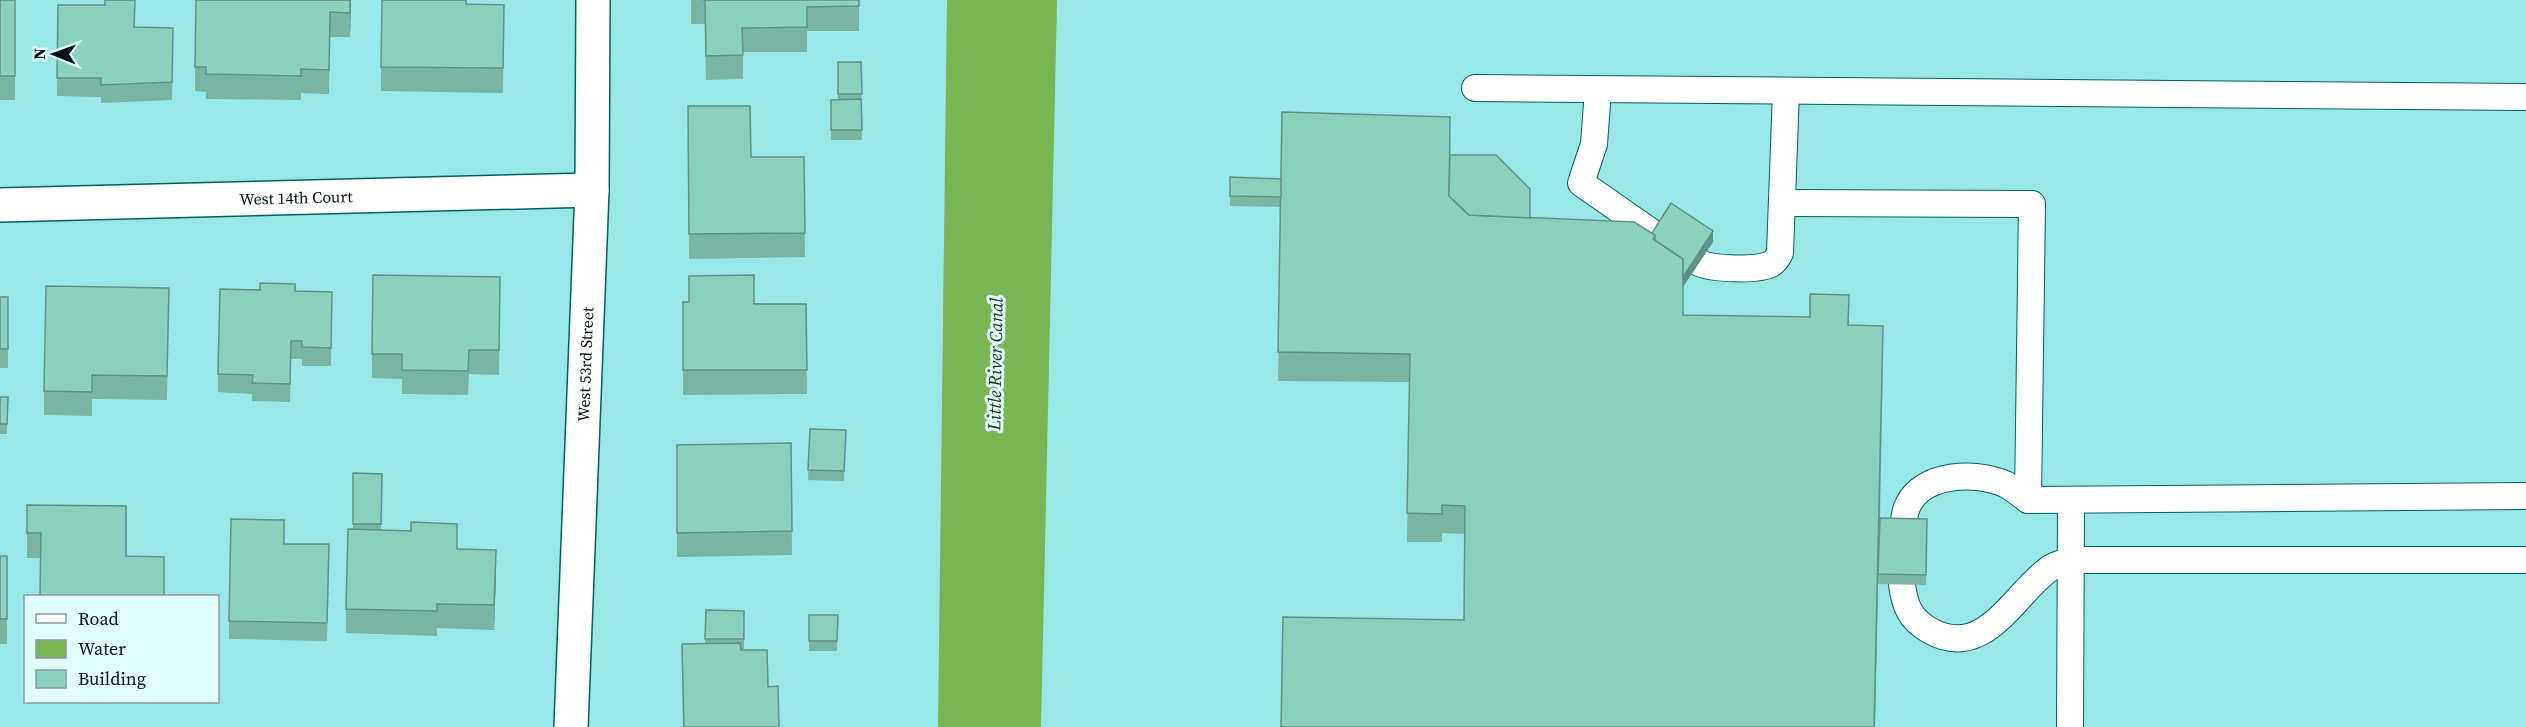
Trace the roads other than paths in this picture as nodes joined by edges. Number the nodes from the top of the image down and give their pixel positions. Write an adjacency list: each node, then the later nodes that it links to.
1 (593, 0): 6 (street, West 53rd Street)
2 (1475, 88): 3 (lane)
3 (1599, 90): 4 (lane); 9 (lane)
4 (1786, 91): 5 (lane); 7 (lane)
5 (2526, 97)
6 (592, 190): 8 (street, West 14th Court); 18 (street, West 53rd Street)
7 (1784, 203): 10 (lane); 12 (lane)
8 (0, 204)
9 (1656, 236)
10 (1699, 263)
11 (2526, 496): 13 (lane)
12 (2028, 500): 13 (lane); 14 (lane)
13 (2071, 501): 15 (lane)
14 (1903, 529)
15 (2071, 560): 16 (lane); 17 (lane); 19 (lane)
16 (2526, 560)
17 (1902, 585)
18 (571, 727)
19 (2070, 727)

